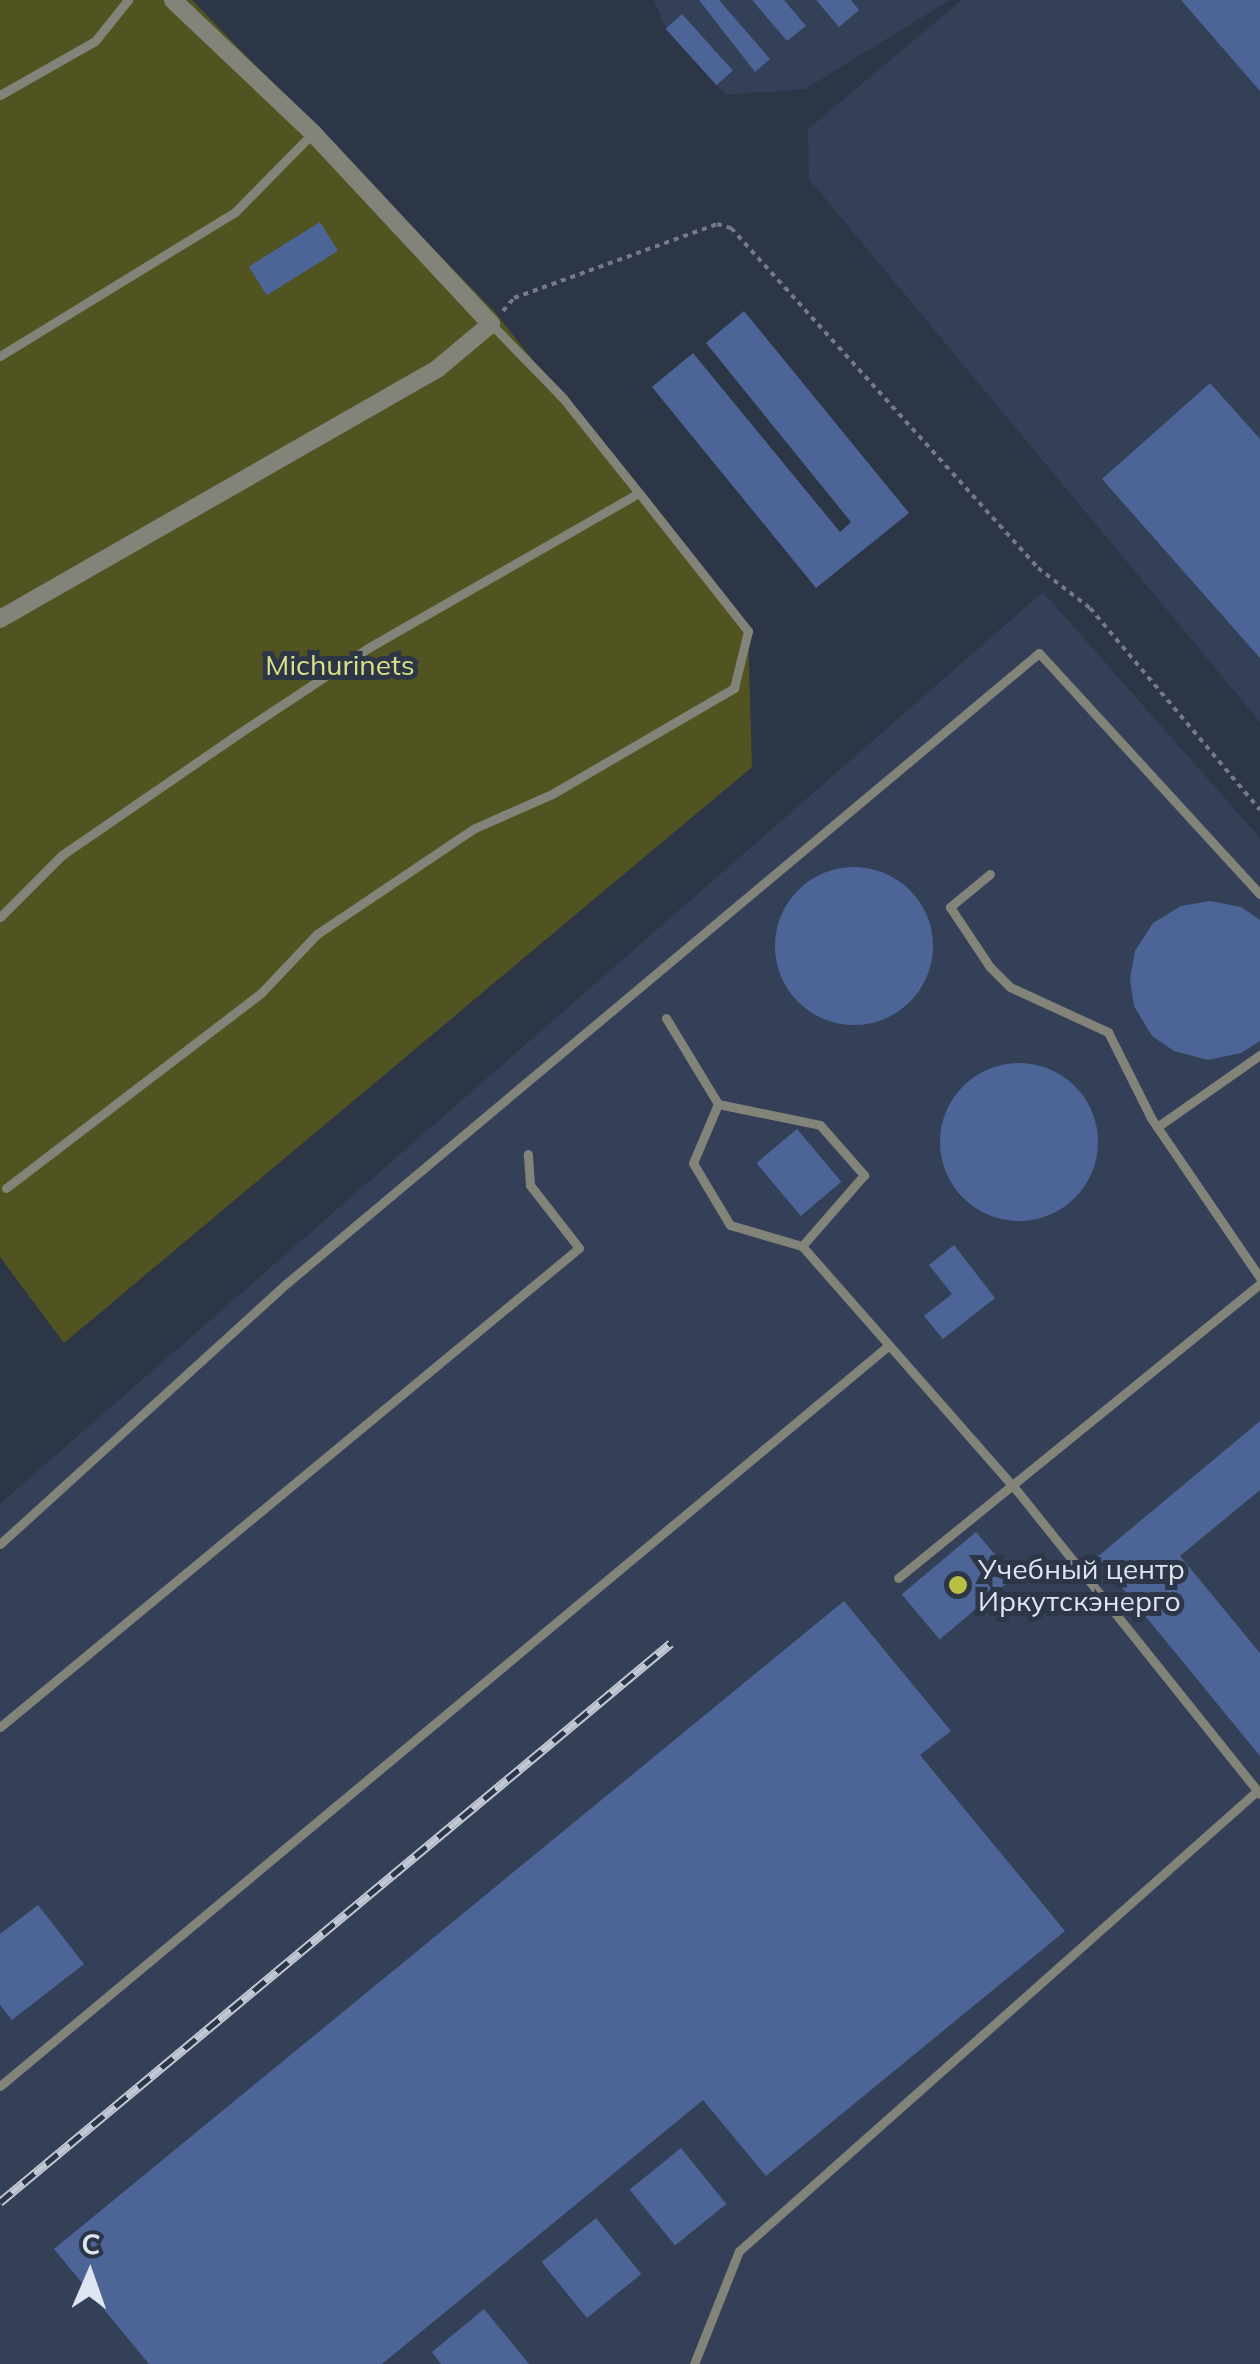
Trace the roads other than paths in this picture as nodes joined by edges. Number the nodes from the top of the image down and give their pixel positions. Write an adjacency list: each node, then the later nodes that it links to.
1 (128, 0): 3 (lane)
2 (173, 0): 4 (street)
3 (0, 95)
4 (313, 133): 5 (street); 6 (lane)
5 (492, 324): 7 (lane); 8 (street)
6 (0, 356)
7 (639, 494): 11 (lane); 17 (lane)
8 (0, 619)
9 (990, 874): 15 (lane)
10 (1260, 894): 22 (lane)
11 (0, 916)
12 (666, 1018): 14 (lane)
13 (1260, 1055): 15 (lane)
14 (718, 1104): 18 (lane); 18 (lane)
15 (1157, 1127): 19 (lane)
16 (528, 1154): 24 (lane)
17 (6, 1188)
18 (802, 1246): 20 (lane)
19 (1260, 1281): 21 (lane)
20 (889, 1345): 21 (lane); 26 (lane)
21 (1014, 1487): 23 (lane); 25 (lane)
22 (0, 1544)
23 (898, 1578)
24 (0, 1727)
25 (1259, 1793): 27 (lane)
26 (0, 2086)
27 (694, 2364)

